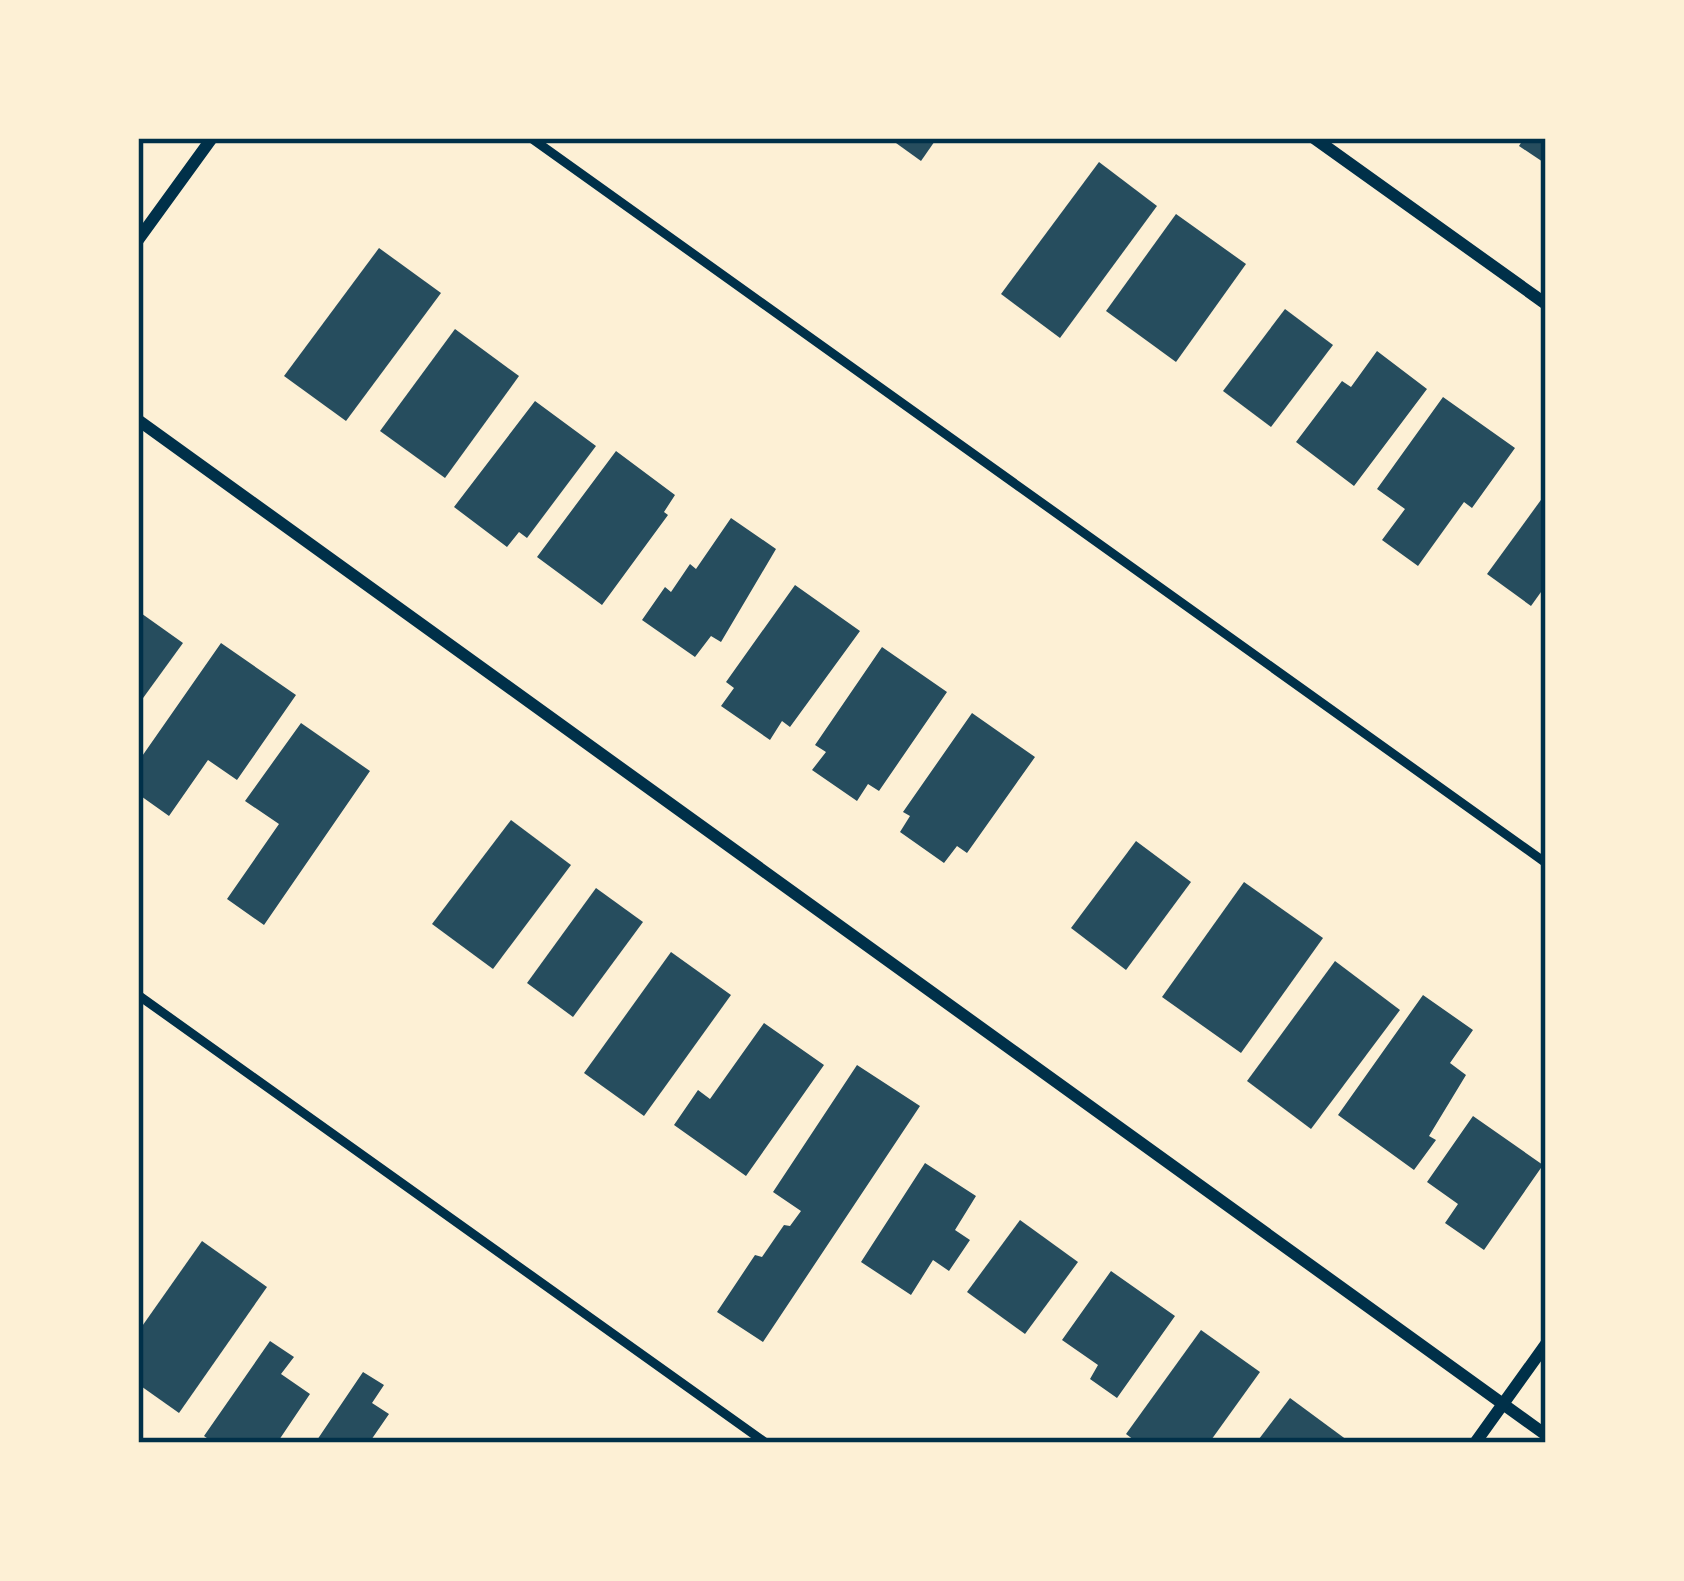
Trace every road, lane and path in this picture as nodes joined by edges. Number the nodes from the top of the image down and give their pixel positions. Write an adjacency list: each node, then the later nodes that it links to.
1 (212, 138): 4 (street)
2 (531, 138): 7 (lane)
3 (1314, 138): 5 (street)
4 (138, 240)
5 (1546, 304)
6 (138, 420): 10 (street)
7 (1546, 863)
8 (138, 995): 12 (lane)
9 (1546, 1344): 10 (street)
10 (1503, 1405): 11 (street); 13 (street)
11 (1546, 1435)
12 (766, 1443)
13 (1475, 1443)

